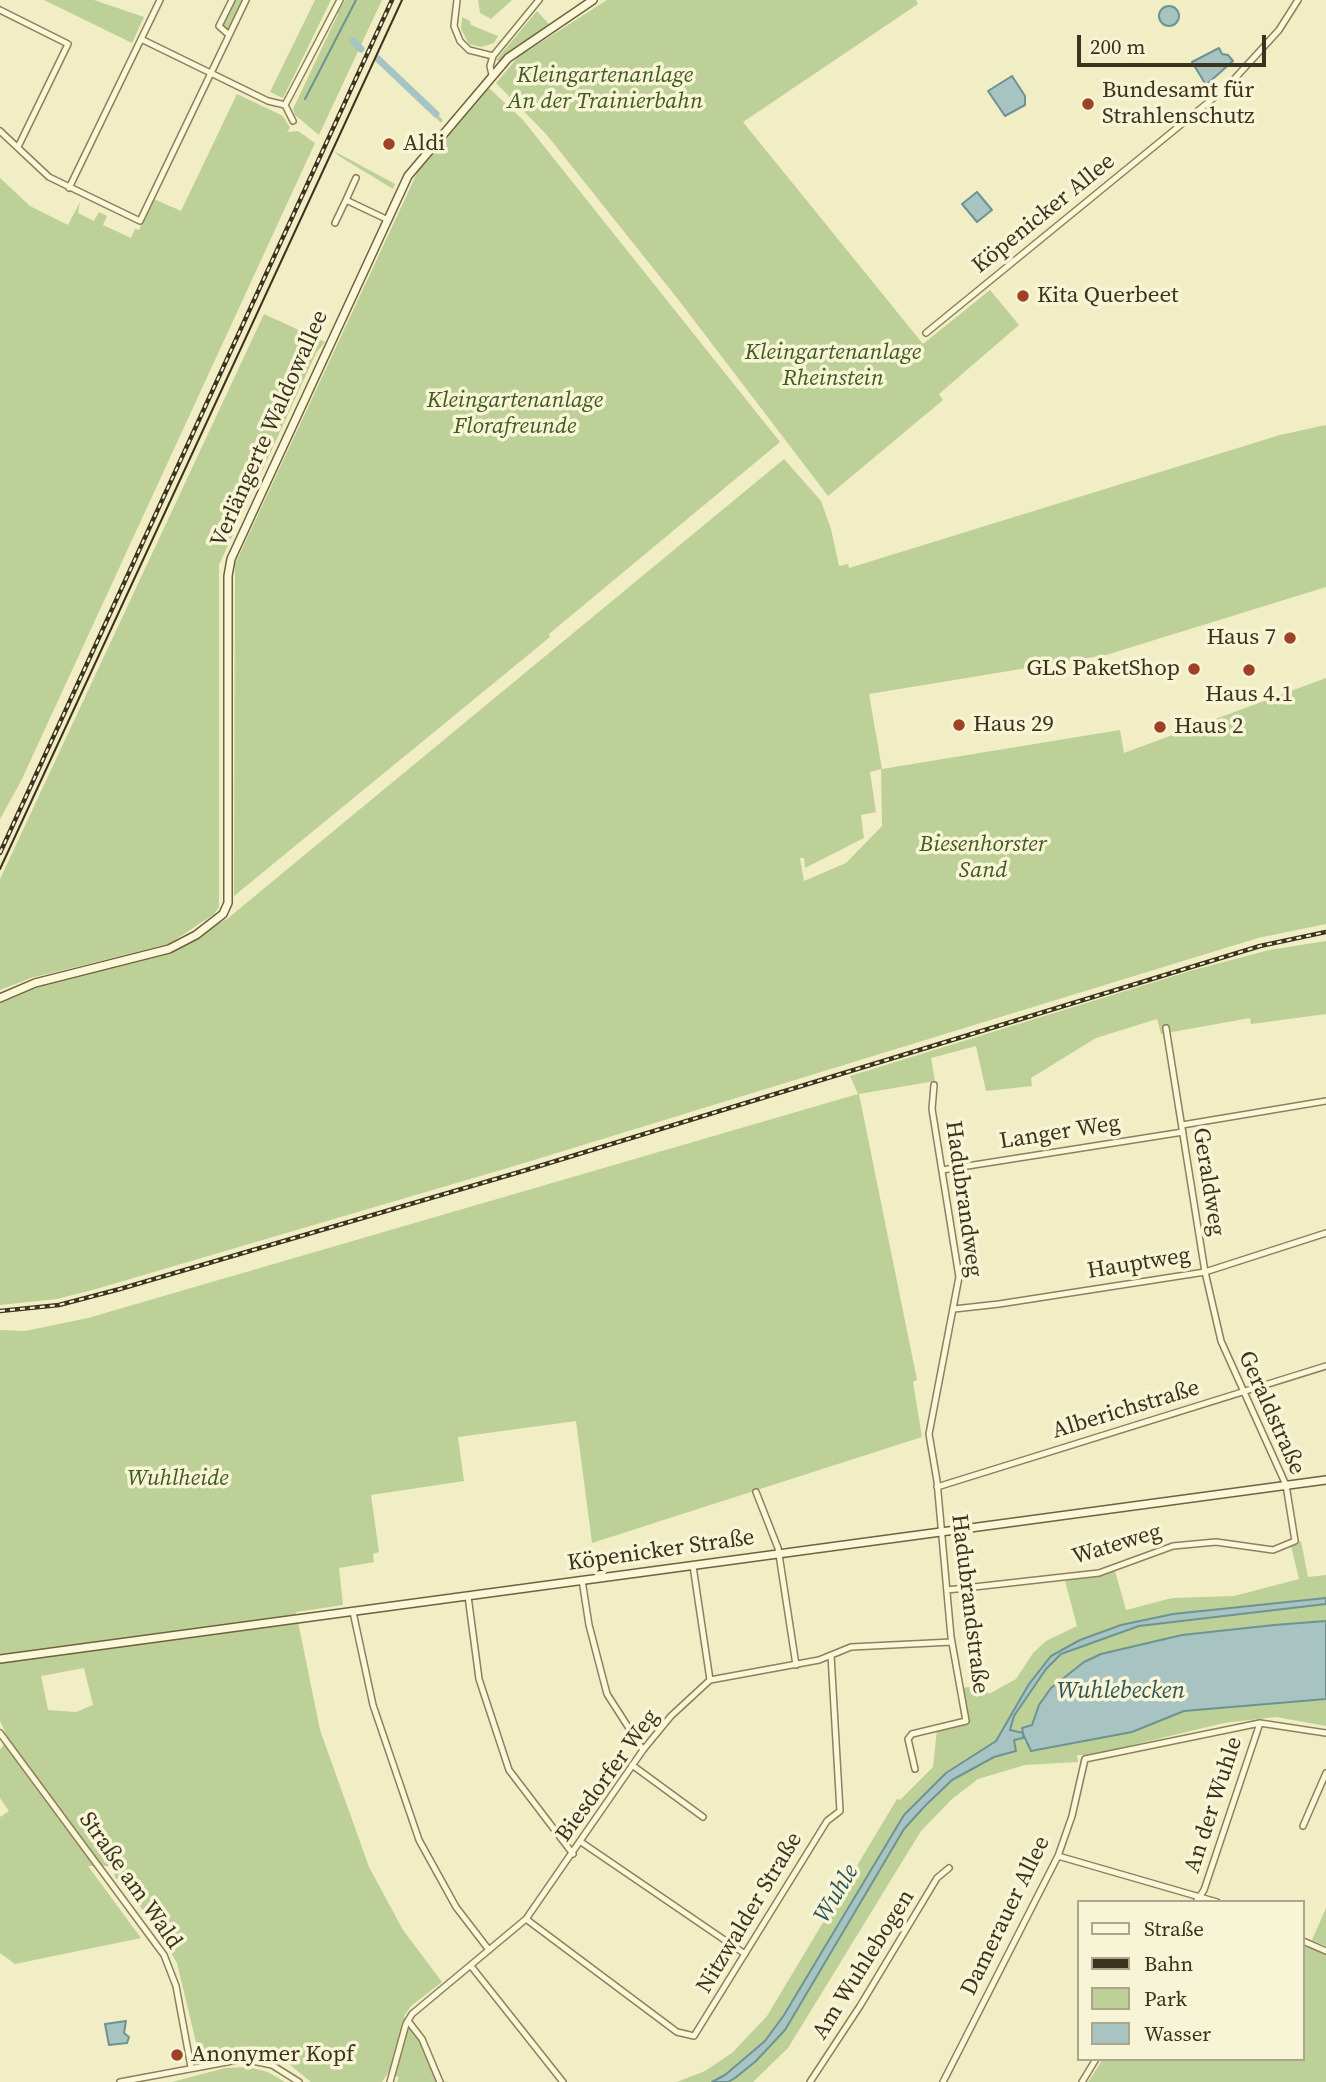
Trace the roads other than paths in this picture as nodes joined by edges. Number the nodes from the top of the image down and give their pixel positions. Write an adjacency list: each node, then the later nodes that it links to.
1 (160, 0): 11 (street)
2 (232, 0): 10 (street)
3 (246, 0): 10 (street)
4 (340, 0): 15 (street)
5 (457, 0): 12 (street)
6 (539, 0): 12 (street)
7 (593, 0): 14 (main road, Verlängerte Waldowallee)
8 (1298, 0): 24 (street, Köpenicker Allee)
9 (0, 10): 18 (street)
10 (229, 35): 13 (street)
11 (141, 39): 13 (street); 20 (street)
12 (493, 56): 14 (street)
13 (211, 73): 15 (street); 20 (street)
14 (490, 78): 22 (main road, Verlängerte Waldowallee)
15 (285, 105): 16 (street)
16 (293, 121)
17 (0, 131): 18 (street)
18 (18, 147): 20 (street)
19 (356, 178): 21 (street)
20 (69, 188)
21 (346, 200): 22 (street); 23 (street)
22 (386, 219): 25 (main road, Verlängerte Waldowallee)
23 (335, 223)
24 (926, 333)
25 (0, 998)
26 (1166, 1028): 29 (street, Geraldweg)
27 (934, 1085): 31 (street, Hadubrandweg)
28 (1326, 1101): 29 (street)
29 (1182, 1125): 30 (street, Geraldweg)
30 (1183, 1132): 31 (street, Langer Weg); 33 (street, Geraldweg)
31 (942, 1170): 34 (street, Hadubrandweg)
32 (1326, 1233): 33 (street, Hauptweg)
33 (1205, 1272): 34 (street, Hauptweg); 35 (street, Geraldweg)
34 (954, 1308): 38 (street, Hadubrandweg)
35 (1221, 1341): 37 (street, Geraldstraße)
36 (1326, 1366): 37 (street, Alberichstraße)
37 (1243, 1392): 40 (street, Geraldstraße); 41 (street, Alberichstraße)
38 (935, 1400): 41 (street, Hadubrandstraße)
39 (1326, 1480): 40 (main road, Köpenicker Straße)
40 (1286, 1485): 43 (main road, Köpenicker Straße); 44 (street, Geraldstraße)
41 (937, 1487): 43 (street, Hadubrandstraße)
42 (755, 1492): 45 (street)
43 (941, 1532): 45 (main road, Köpenicker Straße); 48 (street, Hadubrandstraße)
44 (1295, 1541): 48 (street, Wateweg)
45 (779, 1554): 46 (main road, Köpenicker Straße); 54 (street)
46 (693, 1566): 47 (main road, Köpenicker Straße); 55 (street)
47 (582, 1580): 49 (main road, Köpenicker Straße); 59 (street)
48 (947, 1590): 51 (street, Hadubrandstraße)
49 (468, 1596): 50 (main road, Köpenicker Straße); 67 (street)
50 (353, 1612): 53 (main road, Köpenicker Straße); 73 (street)
51 (952, 1642): 52 (street); 62 (street, Hadubrandstraße)
52 (831, 1655): 54 (street); 75 (street, Nitzwalder Straße)
53 (0, 1659)
54 (796, 1665): 55 (street)
55 (710, 1680): 59 (street, Biesdorfer Weg)
56 (1259, 1723): 58 (street, An der Wuhle); 60 (street, An der Wuhle); 70 (street, An der Wuhle)
57 (0, 1733): 79 (street, Straße am Wald)
58 (1326, 1733)
59 (643, 1750): 61 (street, Biesdorfer Weg)
60 (1085, 1759): 68 (street, Damerauer Allee)
61 (632, 1765): 64 (street); 66 (street, Biesdorfer Weg)
62 (915, 1769)
63 (1326, 1773): 65 (street)
64 (703, 1817)
65 (1303, 1826)
66 (581, 1842): 67 (street, Biesdorfer Weg); 75 (street)
67 (573, 1854): 71 (street, Biesdorfer Weg)
68 (1058, 1856): 70 (street); 86 (street, Damerauer Allee)
69 (949, 1868): 85 (street, Am Wuhlebogen)
70 (1198, 1899)
71 (526, 1919): 73 (street, Biesdorfer Weg); 75 (street, Nitzwalder Straße)
72 (1305, 1942): 74 (street)
73 (489, 1950): 76 (street, Biesdorfer Weg)
74 (1326, 1951)
75 (745, 1954)
76 (471, 1966): 77 (street, Biesdorfer Weg); 84 (street)
77 (408, 2021): 82 (street); 83 (street)
78 (1095, 2061): 87 (street)
79 (191, 2067): 80 (street); 81 (street)
80 (297, 2080)
81 (120, 2082)
82 (390, 2082)
83 (440, 2082)
84 (563, 2082)
85 (810, 2082)
86 (943, 2082)
87 (1082, 2082)

